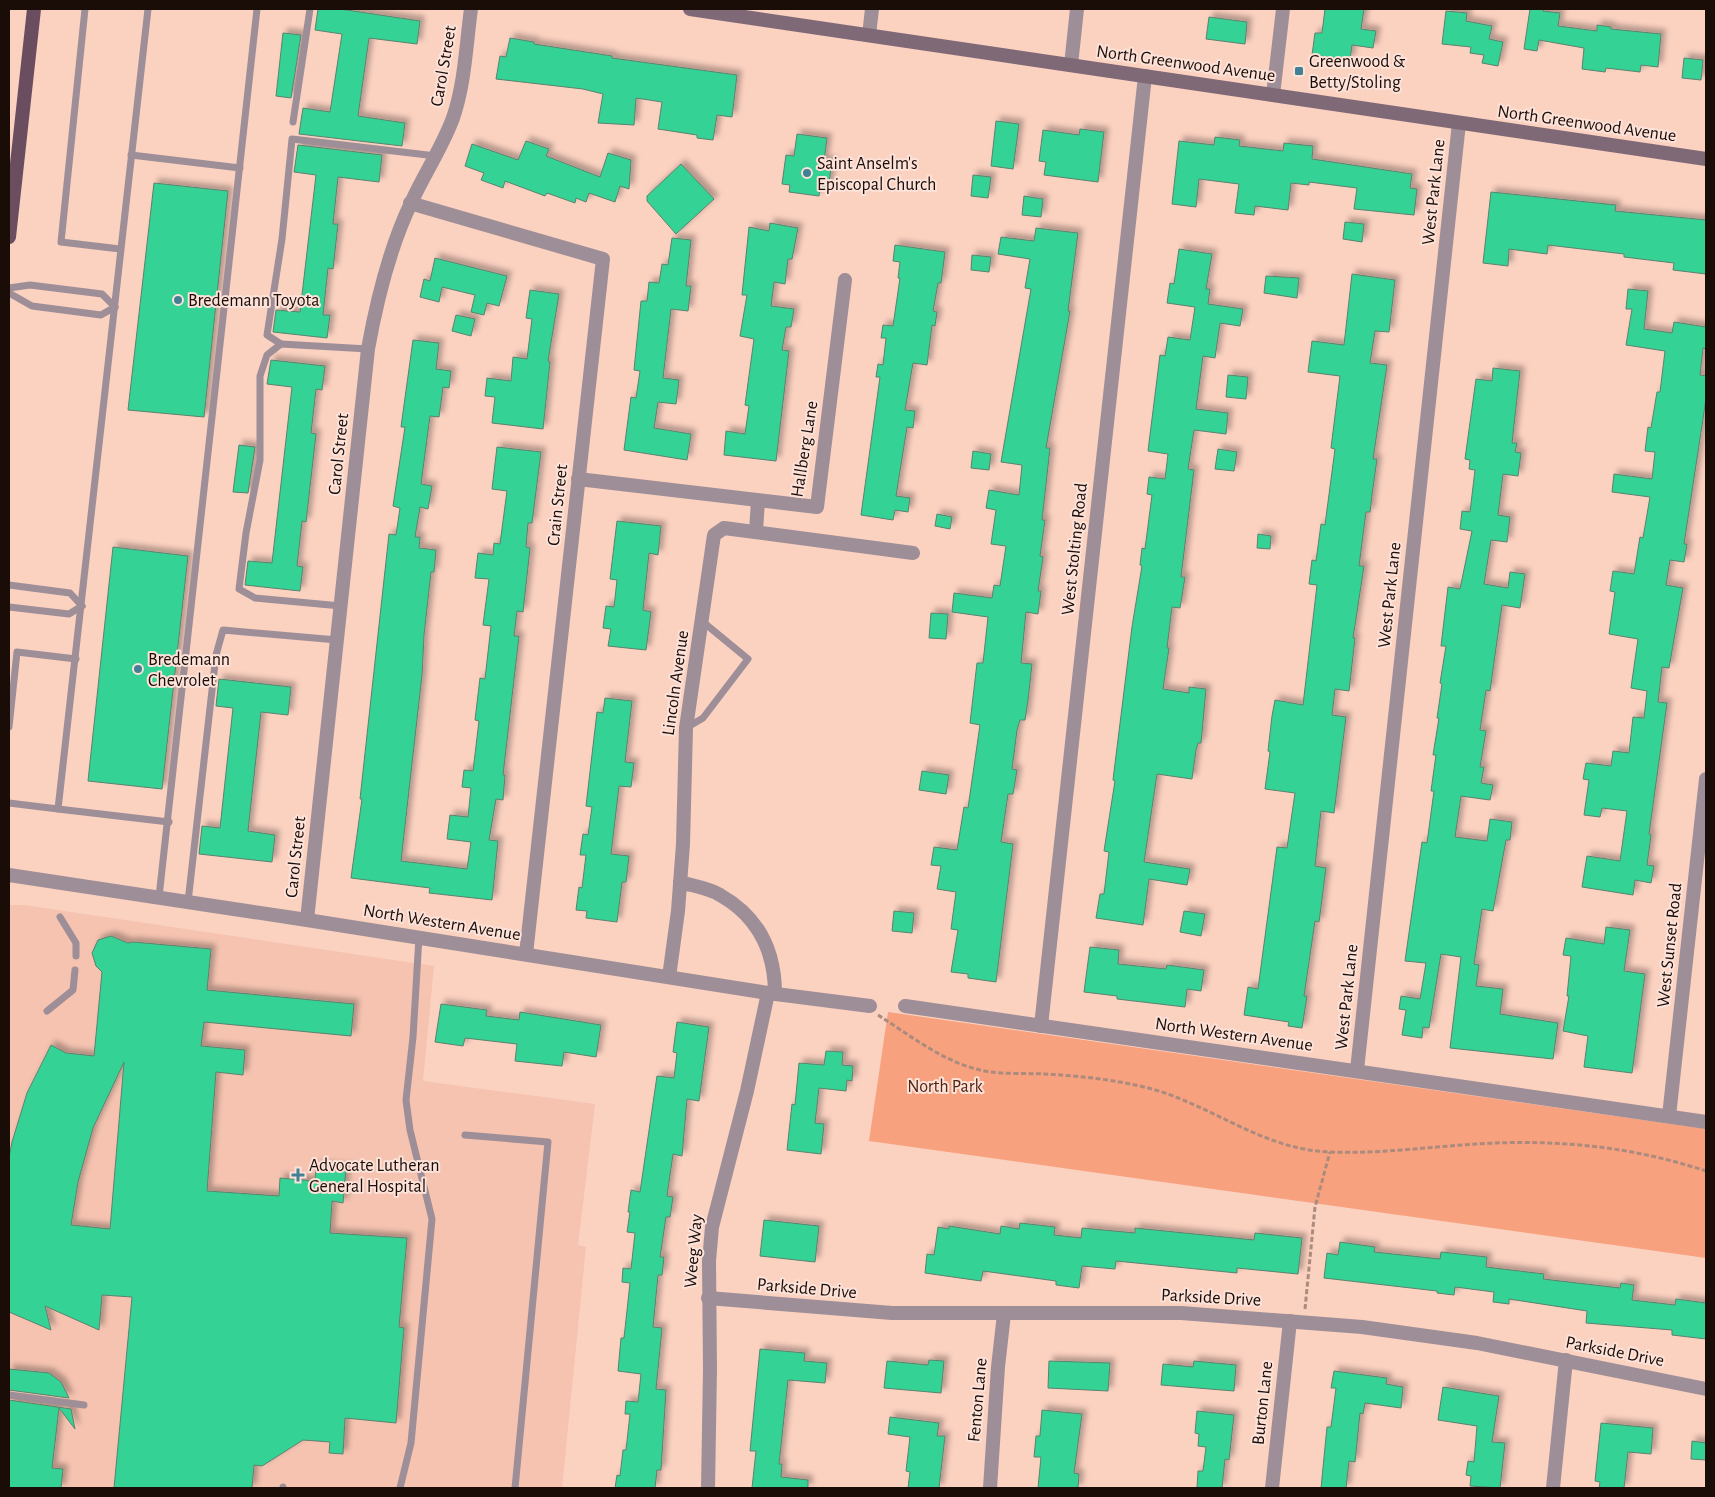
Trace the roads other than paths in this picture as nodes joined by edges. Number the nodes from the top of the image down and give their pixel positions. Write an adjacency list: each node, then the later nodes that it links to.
1 (34, 9): 22 (main road)
2 (85, 9): 23 (lane)
3 (148, 9): 17 (lane)
4 (256, 9): 20 (lane)
5 (310, 9): 15 (lane)
6 (471, 9): 18 (street, Carol Street)
7 (690, 9): 11 (main road, North Greenwood Avenue)
8 (872, 9): 11 (street)
9 (1077, 9): 12 (street)
10 (1283, 9): 14 (street)
11 (869, 35): 12 (main road, North Greenwood Avenue)
12 (1071, 65): 13 (main road, North Greenwood Avenue)
13 (1145, 76): 14 (main road, North Greenwood Avenue); 62 (street, West Stolting Road)
14 (1273, 95): 16 (main road, North Greenwood Avenue)
15 (293, 122)
16 (1459, 123): 19 (main road, North Greenwood Avenue); 63 (street, West Park Lane)
17 (131, 155): 20 (lane); 23 (lane)
18 (436, 156): 21 (street, Carol Street); 28 (lane)
19 (1706, 159)
20 (240, 168): 46 (lane)
21 (410, 204): 29 (street, Carol Street); 30 (street, Crain Street)
22 (9, 237)
23 (120, 249): 27 (lane)
24 (845, 280): 31 (street, Hallberg Lane)
25 (9, 288): 27 (lane)
26 (9, 293): 27 (lane)
27 (115, 307): 35 (lane)
28 (281, 344): 29 (lane); 36 (lane)
29 (368, 349): 36 (street, Carol Street)
30 (578, 480): 31 (street, Hallberg Lane); 54 (street, Crain Street)
31 (758, 501): 32 (street)
32 (756, 531): 33 (street, Lincoln Avenue); 38 (street, Lincoln Avenue)
33 (912, 553)
34 (9, 585): 35 (lane)
35 (82, 606): 37 (lane); 40 (lane)
36 (341, 606): 39 (street, Carol Street)
37 (9, 607)
38 (703, 622): 42 (street, Lincoln Avenue); 42 (lane)
39 (337, 640): 50 (lane); 52 (street, Carol Street)
40 (76, 659): 41 (lane); 45 (lane)
41 (9, 727)
42 (686, 728): 48 (street, Lincoln Avenue)
43 (1706, 779): 64 (street, West Sunset Road)
44 (9, 803): 45 (lane)
45 (58, 809): 46 (lane)
46 (169, 822): 49 (lane)
47 (9, 875): 49 (street, North Western Avenue)
48 (680, 882): 57 (street, Lincoln Avenue); 58 (street)
49 (159, 897): 50 (street, North Western Avenue)
50 (188, 902): 52 (street, North Western Avenue)
51 (60, 917): 55 (lane)
52 (307, 920): 53 (street, North Western Avenue)
53 (420, 938): 54 (street, North Western Avenue); 74 (lane)
54 (526, 954): 57 (street, North Western Avenue)
55 (76, 956)
56 (75, 970): 61 (lane)
57 (669, 977): 58 (street, North Western Avenue)
58 (771, 994): 59 (street, North Western Avenue); 67 (street, Weeg Way)
59 (865, 1005)
60 (905, 1006): 62 (street, North Western Avenue)
61 (47, 1011)
62 (1041, 1026): 63 (street, North Western Avenue)
63 (1356, 1070): 64 (street, North Western Avenue)
64 (1669, 1116): 65 (street, North Western Avenue)
65 (1706, 1122)
66 (465, 1135): 75 (lane)
67 (708, 1298): 68 (street, Parkside Drive); 76 (street, Weeg Way)
68 (1004, 1314): 69 (street, Parkside Drive); 77 (street, Fenton Lane)
69 (1297, 1321): 70 (street, Parkside Drive); 78 (street, Burton Lane)
70 (1566, 1360): 71 (street, Parkside Drive); 79 (street)
71 (1706, 1389)
72 (9, 1395): 73 (lane)
73 (84, 1405)
74 (400, 1488)
75 (515, 1488)
76 (708, 1488)
77 (990, 1488)
78 (1272, 1488)
79 (1553, 1488)

